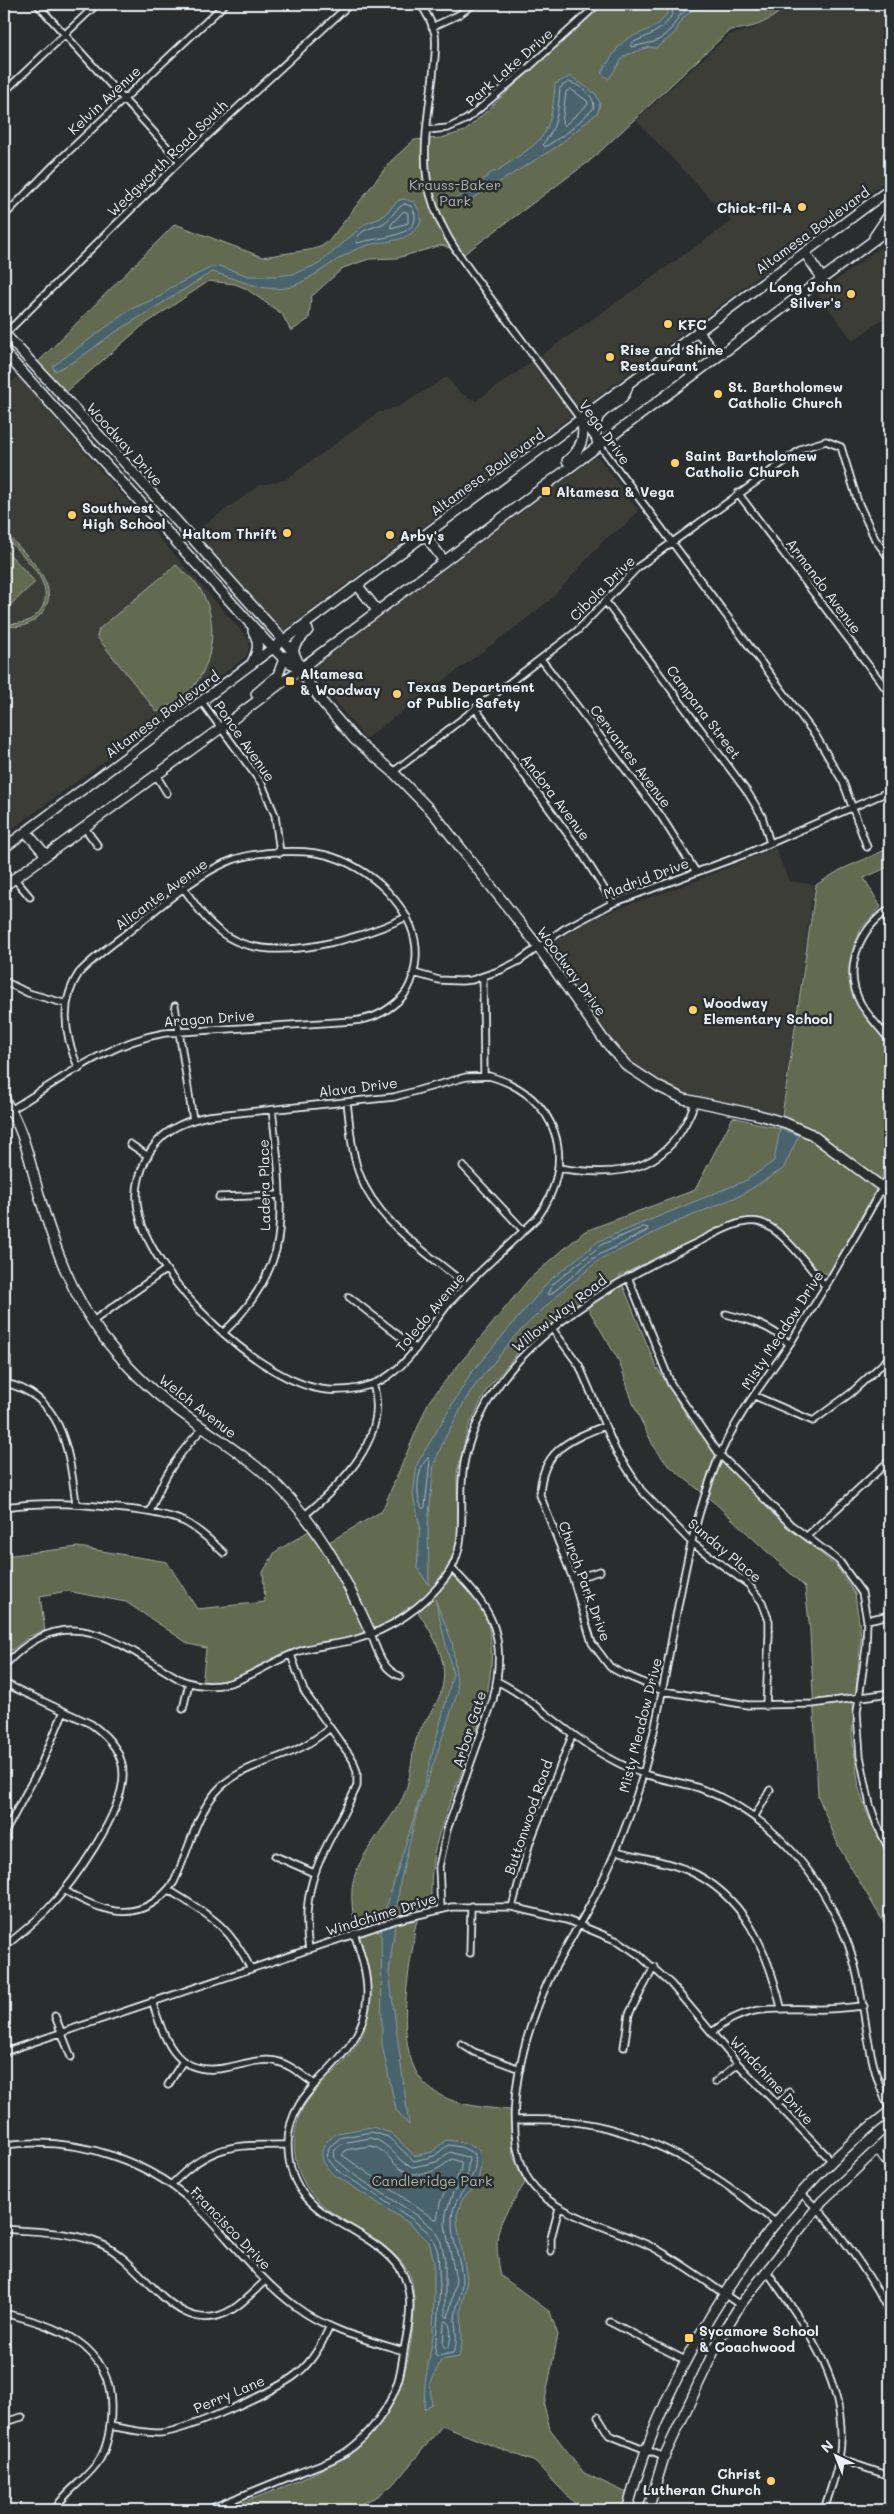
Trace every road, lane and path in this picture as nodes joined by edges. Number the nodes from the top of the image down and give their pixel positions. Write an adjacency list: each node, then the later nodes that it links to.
1 (37, 4): 9 (street)
2 (97, 4): 9 (street)
3 (225, 4): 11 (street, Kelvin Avenue)
4 (350, 4): 13 (street, Wedgworth Road South)
5 (420, 4): 8 (street, Vega Drive)
6 (474, 4): 8 (street)
7 (598, 4): 12 (street, Park Lake Drive)
8 (432, 27): 12 (street, Vega Drive)
9 (64, 34): 10 (street); 11 (street)
10 (4, 92)
11 (123, 98): 13 (street); 16 (street, Kelvin Avenue)
12 (427, 130): 26 (street, Vega Drive)
13 (180, 161): 22 (street, Wedgworth Road South)
14 (890, 189): 19 (main road, Altamesa Boulevard)
15 (890, 213): 18 (main road)
16 (4, 216)
17 (890, 228): 18 (main road)
18 (869, 243): 20 (main road)
19 (805, 253): 20 (main road); 21 (main road, Altamesa Boulevard)
20 (822, 278): 24 (main road)
21 (698, 331): 24 (main road); 25 (main road, Altamesa Boulevard)
22 (4, 336): 34 (main road, Woodway Drive)
23 (4, 352): 36 (main road, Woodway Drive)
24 (717, 356): 27 (main road)
25 (628, 384): 26 (main road, Altamesa Boulevard); 27 (main road)
26 (582, 420): 27 (street, Vega Drive); 28 (main road); 30 (main road, Altamesa Boulevard)
27 (598, 444): 28 (main road); 31 (street, Vega Drive)
28 (545, 485): 33 (main road)
29 (738, 493): 31 (street, Cibola Drive); 32 (street, Cibola Drive); 47 (street, Armando Avenue)
30 (425, 535): 33 (main road); 35 (main road, Altamesa Boulevard)
31 (671, 542): 37 (street, Cibola Drive); 56 (street, Vega Drive)
32 (890, 558)
33 (444, 561): 39 (main road)
34 (236, 586): 36 (main road); 41 (main road, Woodway Drive)
35 (358, 586): 38 (main road, Altamesa Boulevard); 39 (main road)
36 (225, 596): 40 (main road, Woodway Drive)
37 (606, 602): 44 (street, Cibola Drive); 59 (street, Campana Street)
38 (334, 604): 41 (main road, Altamesa Boulevard); 43 (main road)
39 (377, 610): 45 (main road)
40 (245, 618): 42 (main road, Woodway Drive); 46 (main road)
41 (284, 641): 42 (main road, Altamesa Boulevard); 43 (main road, Woodway Drive); 45 (main road)
42 (274, 648): 45 (main road, Woodway Drive); 46 (main road, Altamesa Boulevard)
43 (293, 653): 45 (main road, Woodway Drive)
44 (541, 659): 49 (street, Cibola Drive); 65 (street, Cervantes Avenue)
45 (292, 664): 50 (main road); 50 (main road); 52 (main road, Woodway Drive)
46 (251, 665): 48 (main road, Altamesa Boulevard)
47 (890, 694)
48 (202, 702): 51 (street, Ponce Avenue); 58 (main road, Altamesa Boulevard)
49 (475, 708): 52 (street, Cibola Drive); 70 (street, Andora Avenue)
50 (241, 713): 51 (main road)
51 (221, 728): 53 (main road); 63 (street, Ponce Avenue)
52 (393, 772): 73 (main road, Woodway Drive)
53 (156, 775): 55 (street); 57 (main road)
54 (890, 790): 56 (street, Madrid Drive)
55 (167, 793)
56 (853, 807): 59 (street, Madrid Drive); 61 (street, Vega Drive)
57 (84, 827): 60 (street); 64 (main road)
58 (26, 832): 62 (main road, Altamesa Boulevard); 64 (main road)
59 (770, 843): 65 (street, Madrid Drive)
60 (98, 846)
61 (867, 847)
62 (4, 848)
63 (280, 853): 68 (street, Alicante Avenue); 72 (street, Alicante Avenue)
64 (46, 855): 66 (main road)
65 (696, 872): 70 (street, Madrid Drive)
66 (14, 878): 67 (main road); 69 (street)
67 (4, 886)
68 (184, 889): 72 (street); 77 (street, Alicante Avenue)
69 (30, 898)
70 (613, 903): 73 (street, Madrid Drive)
71 (890, 909): 81 (street)
72 (407, 917): 74 (street, Alicante Avenue)
73 (539, 947): 75 (street, Madrid Drive); 87 (main road, Woodway Drive)
74 (414, 974): 75 (street, Madrid Drive); 80 (street, Aragon Drive)
75 (482, 976): 84 (street)
76 (4, 981): 77 (street)
77 (67, 1004): 83 (street, Alicante Avenue)
78 (175, 1006): 80 (street)
79 (890, 1026): 81 (street)
80 (179, 1032): 83 (street, Aragon Drive); 90 (street)
81 (883, 1032): 82 (street)
82 (890, 1041)
83 (79, 1069): 89 (street, Aragon Drive)
84 (484, 1076): 86 (street, Alava Drive); 94 (street, Alava Drive)
85 (4, 1099): 89 (main road, Welch Avenue)
86 (346, 1102): 88 (street, Alava Drive); 102 (street)
87 (695, 1102): 94 (street); 96 (main road, Woodway Drive)
88 (272, 1110): 90 (street, Alava Drive); 97 (street, Ladera Place)
89 (7, 1112): 106 (main road, Welch Avenue)
90 (193, 1120): 92 (street, Alava Drive)
91 (130, 1144): 92 (street)
92 (148, 1156): 100 (street, Alava Drive)
93 (464, 1166): 99 (street)
94 (559, 1168): 99 (street, Toledo Avenue)
95 (890, 1174): 96 (street, Misty Meadow Drive)
96 (886, 1191): 103 (street, Misty Meadow Drive)
97 (279, 1195): 98 (street); 108 (street, Ladera Place)
98 (219, 1197)
99 (524, 1231): 102 (street, Toledo Avenue)
100 (165, 1270): 106 (street); 108 (street, Toledo Avenue)
101 (628, 1277): 103 (street, Willow Way Road); 107 (street, Willow Way Road); 118 (street)
102 (466, 1285): 110 (street, Toledo Avenue)
103 (826, 1287): 109 (street, Misty Meadow Drive)
104 (349, 1297): 110 (street)
105 (726, 1314): 109 (street)
106 (93, 1321): 117 (main road, Welch Avenue)
107 (553, 1330): 116 (street, Sunday Place); 127 (street, Willow Way Road)
108 (223, 1333): 114 (street, Toledo Avenue)
109 (789, 1344): 115 (street, Misty Meadow Drive)
110 (416, 1349): 114 (street, Toledo Avenue)
111 (890, 1356): 115 (street)
112 (7, 1357): 113 (street)
113 (5, 1383): 120 (street)
114 (373, 1384): 123 (street)
115 (755, 1396): 118 (street, Misty Meadow Drive)
116 (604, 1426): 125 (street, Sunday Place); 129 (street, Church Park Drive)
117 (203, 1428): 122 (street); 123 (main road, Welch Avenue)
118 (720, 1455): 124 (street); 125 (street, Misty Meadow Drive)
119 (890, 1460): 124 (street)
120 (76, 1503): 121 (street); 122 (street)
121 (4, 1507)
122 (150, 1512): 126 (street)
123 (305, 1515): 132 (main road, Welch Avenue)
124 (807, 1536): 131 (street)
125 (692, 1543): 139 (street, Misty Meadow Drive); 142 (street, Sunday Place)
126 (224, 1553)
127 (452, 1569): 132 (street, Willow Way Road); 136 (street, Arbor Gate)
128 (600, 1571): 129 (street)
129 (574, 1579): 139 (street, Church Park Drive)
130 (890, 1616): 131 (street)
131 (867, 1620): 141 (street)
132 (370, 1634): 133 (street, Willow Way Road); 135 (street)
133 (291, 1655): 138 (street, Willow Way Road); 145 (street)
134 (4, 1666): 138 (street, Willow Way Road)
135 (400, 1676)
136 (497, 1681): 146 (street); 159 (street, Arbor Gate)
137 (4, 1683): 144 (street)
138 (189, 1683): 143 (street)
139 (663, 1690): 142 (street, Church Park Drive); 147 (street, Misty Meadow Drive)
140 (890, 1693): 141 (street, Church Park Drive)
141 (861, 1697): 142 (street, Church Park Drive); 152 (street)
142 (766, 1706)
143 (182, 1710)
144 (64, 1711): 150 (street); 155 (street)
145 (330, 1728): 154 (street); 156 (street)
146 (572, 1736): 147 (street); 158 (street, Buttonwood Road)
147 (644, 1774): 149 (street); 151 (street, Misty Meadow Drive)
148 (770, 1790): 149 (street)
149 (755, 1816): 168 (street)
150 (4, 1834)
151 (616, 1851): 160 (street, Misty Meadow Drive); 169 (street)
152 (890, 1851)
153 (275, 1856): 154 (street)
154 (314, 1873): 163 (street)
155 (64, 1890): 156 (street); 162 (street)
156 (169, 1890): 166 (street)
157 (471, 1906): 158 (street, Windchime Drive); 159 (street, Windchime Drive); 164 (street)
158 (512, 1907): 160 (street, Windchime Drive)
159 (441, 1909): 161 (street, Windchime Drive)
160 (578, 1926): 165 (street, Windchime Drive); 179 (street, Misty Meadow Drive)
161 (354, 1933): 163 (street, Windchime Drive); 181 (street)
162 (4, 1948)
163 (309, 1950): 166 (street, Windchime Drive)
164 (470, 1953)
165 (654, 1967): 172 (street, Windchime Drive); 174 (street)
166 (250, 1969): 167 (street, Windchime Drive)
167 (152, 2001): 171 (street, Windchime Drive); 177 (street)
168 (864, 2006): 169 (street); 185 (street)
169 (781, 2007): 172 (street)
170 (56, 2016): 171 (street)
171 (62, 2032): 175 (street, Windchime Drive); 176 (street)
172 (712, 2032): 178 (street, Windchime Drive)
173 (461, 2044): 179 (street)
174 (624, 2047)
175 (4, 2052)
176 (71, 2057)
177 (183, 2061): 181 (street); 182 (street)
178 (738, 2064): 180 (street); 184 (street, Windchime Drive)
179 (520, 2069): 186 (street, Misty Meadow Drive)
180 (714, 2082)
181 (315, 2084): 189 (street)
182 (168, 2085)
183 (789, 2092): 184 (street)
184 (776, 2105): 191 (street, Windchime Drive)
185 (890, 2110): 191 (main road)
186 (515, 2120): 195 (street, Misty Meadow Drive); 197 (street)
187 (890, 2137): 190 (main road)
188 (4, 2145): 193 (street, Francisco Drive)
189 (288, 2145): 193 (street); 208 (street)
190 (876, 2149): 192 (street); 196 (main road)
191 (832, 2161): 194 (main road)
192 (890, 2168)
193 (171, 2185): 201 (street, Francisco Drive)
194 (802, 2194): 196 (street); 197 (main road)
195 (559, 2208): 199 (street); 202 (street, Misty Meadow Drive)
196 (817, 2208): 200 (main road); 205 (street)
197 (776, 2223): 202 (main road)
198 (4, 2229): 201 (street)
199 (551, 2251)
200 (766, 2270): 203 (main road); 216 (street)
201 (265, 2281): 207 (street, Francisco Drive)
202 (723, 2293): 203 (street, Misty Meadow Drive); 209 (main road)
203 (740, 2305): 215 (main road)
204 (4, 2313): 213 (street)
205 (890, 2314)
206 (610, 2322): 209 (street)
207 (330, 2326): 208 (street, Francisco Drive); 213 (street, Perry Lane)
208 (404, 2351): 219 (street)
209 (687, 2361): 214 (main road)
210 (22, 2417): 212 (street)
211 (598, 2417): 214 (street)
212 (4, 2422)
213 (110, 2426): 218 (street)
214 (647, 2451): 215 (street); 220 (main road)
215 (664, 2457): 221 (main road)
216 (839, 2459): 217 (street); 222 (street)
217 (890, 2476)
218 (55, 2510)
219 (206, 2510)
220 (627, 2510)
221 (648, 2510)
222 (824, 2510)

